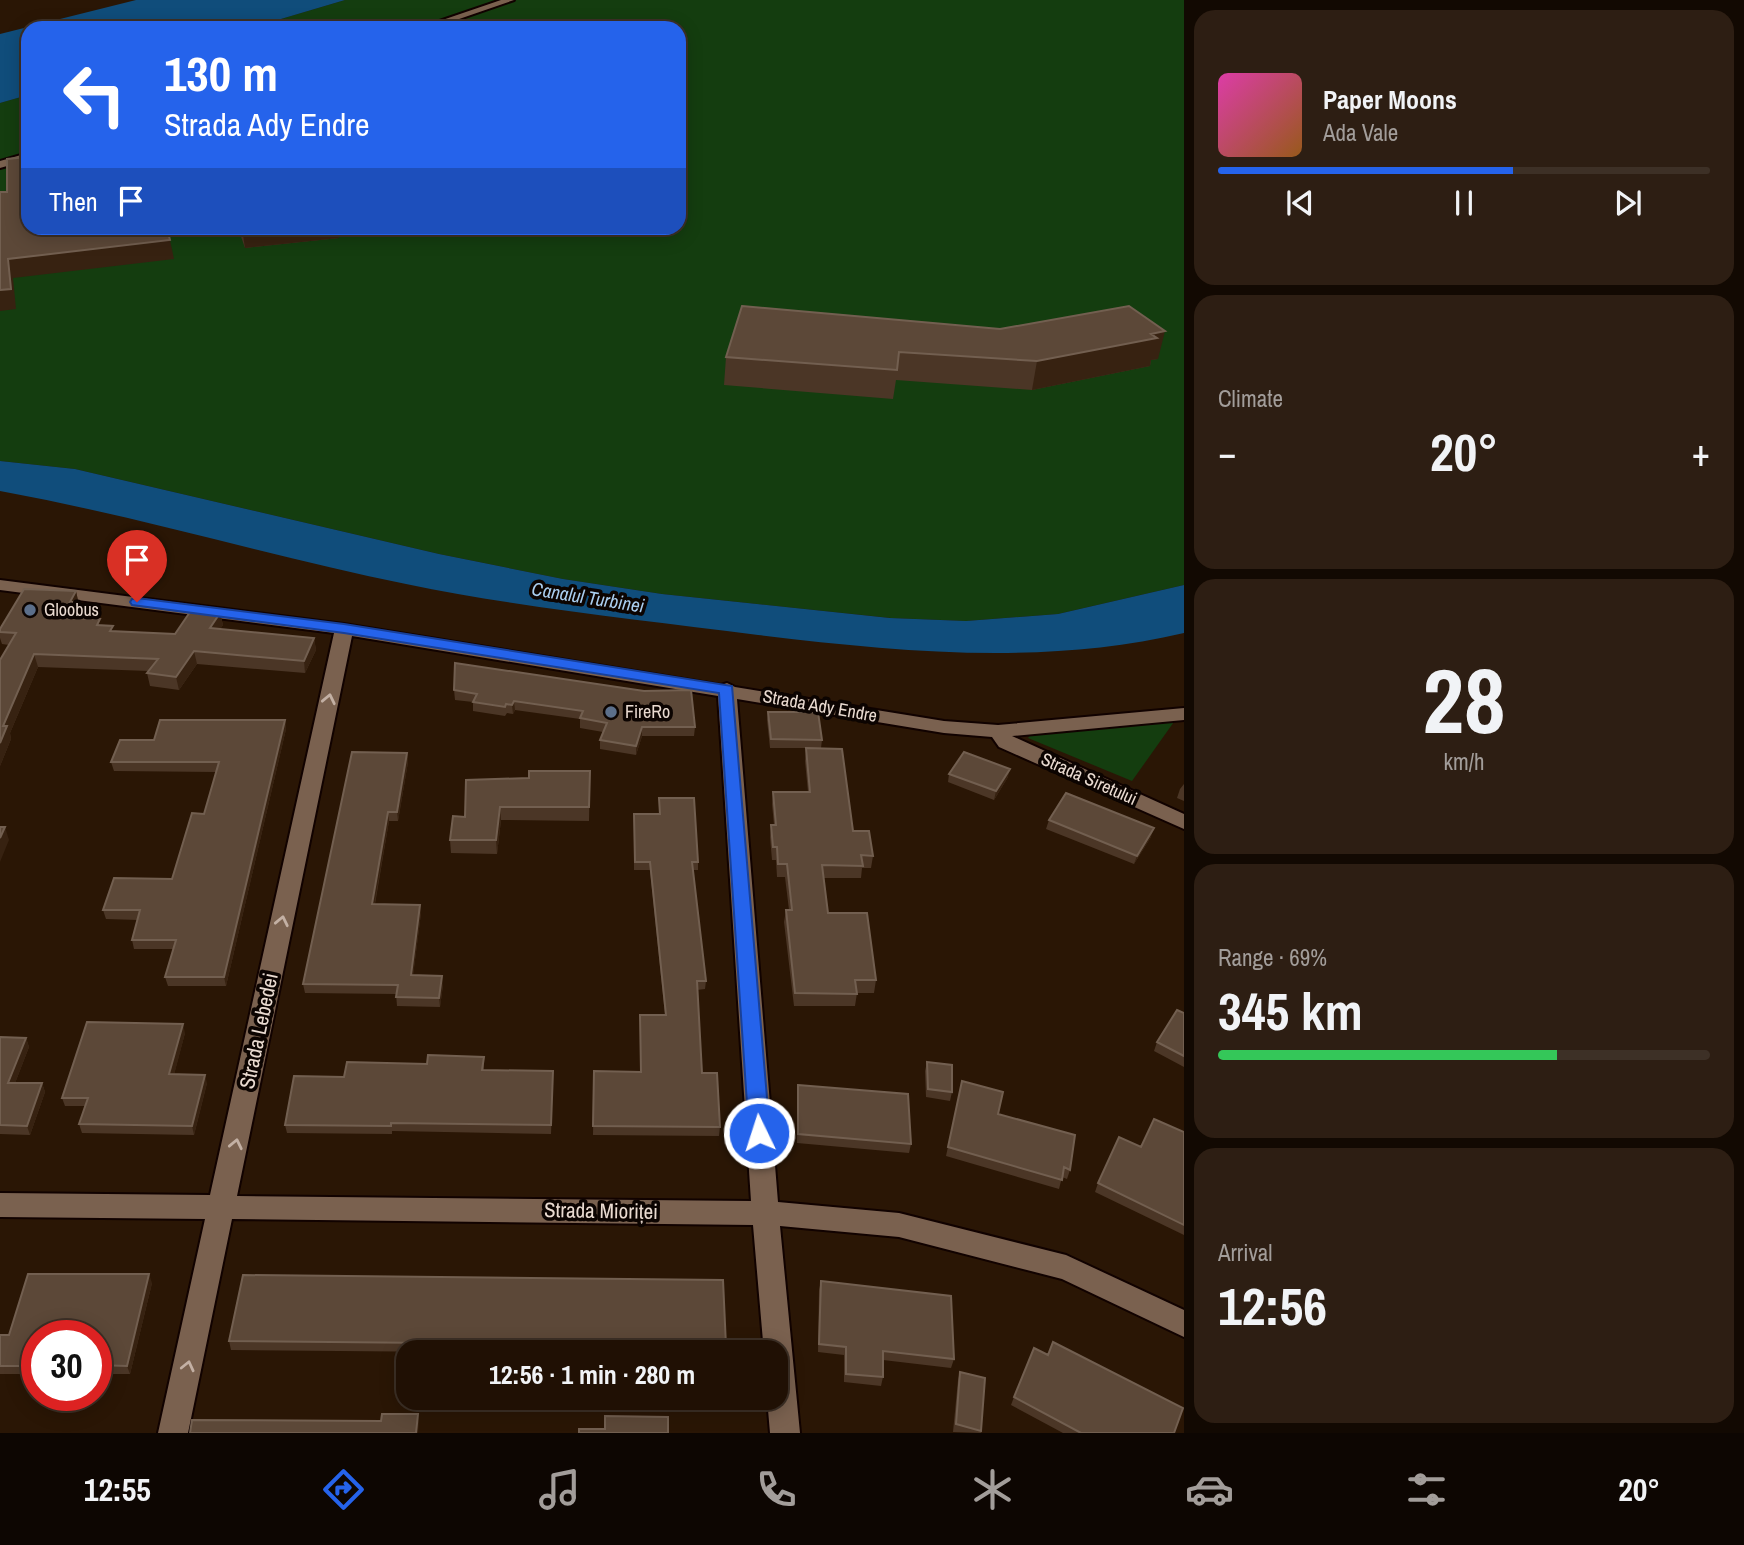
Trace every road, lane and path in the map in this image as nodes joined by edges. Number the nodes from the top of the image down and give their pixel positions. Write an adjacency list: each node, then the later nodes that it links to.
1 (510, 0): 2 (street)
2 (446, 21)
3 (21, 158): 4 (street)
4 (0, 165)
5 (0, 585): 6 (street, Strada Ady Endre)
6 (344, 629): 7 (street, Strada Ady Endre); 12 (street, Strada Lebedei, one-way to 6)
7 (727, 690): 9 (street, Strada Ady Endre); 13 (street)
8 (1184, 715): 9 (street, Strada Ady Endre)
9 (998, 731): 10 (street, Strada Siretului)
10 (1184, 822)
11 (0, 1205): 12 (street, Strada Mioriței)
12 (222, 1207): 13 (street, Strada Mioriței); 15 (street, Strada Lebedei, one-way to 12)
13 (767, 1213): 14 (street, Strada Mioriței); 16 (street)
14 (1184, 1324)
15 (173, 1433)
16 (785, 1433)

